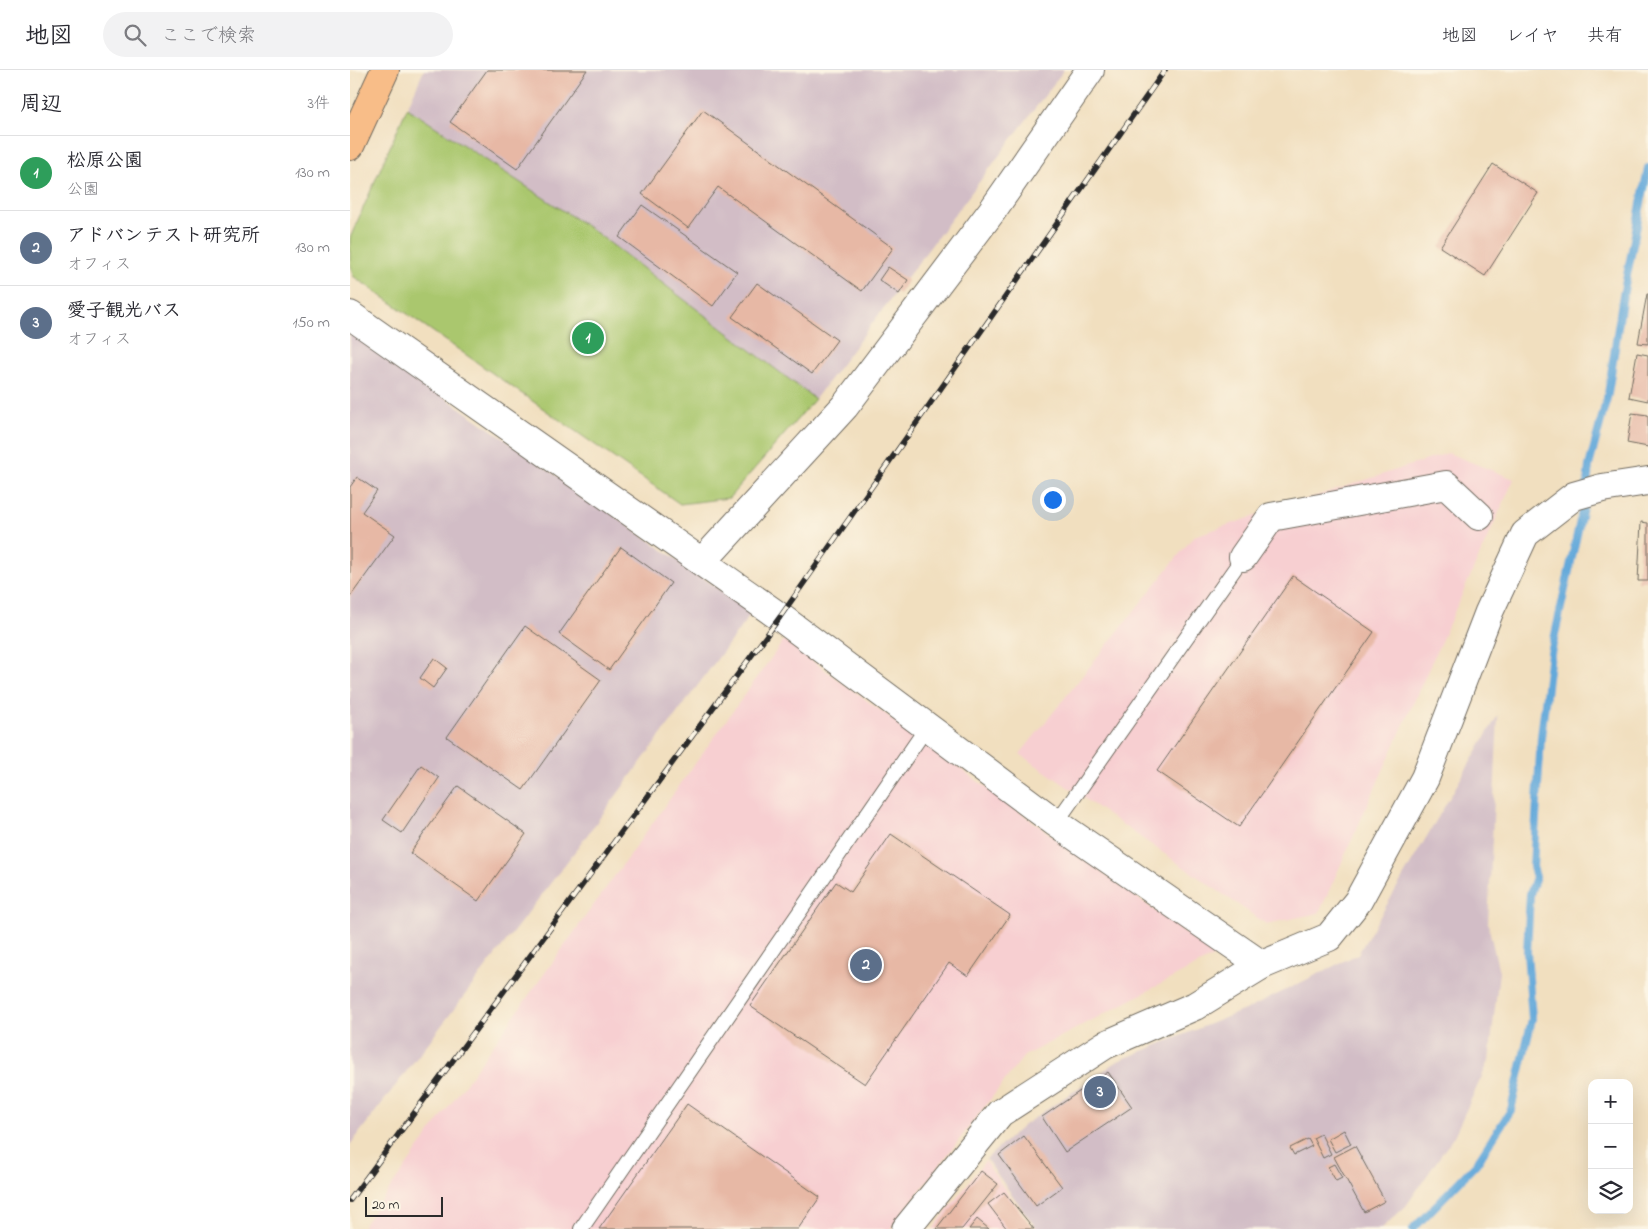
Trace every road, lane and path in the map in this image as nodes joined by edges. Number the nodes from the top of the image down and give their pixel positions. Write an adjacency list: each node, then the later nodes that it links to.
1 (385, 70): 3 (highway)
2 (1090, 70): 8 (street)
3 (350, 146)
4 (350, 315): 8 (street)
5 (1648, 481): 11 (street)
6 (1479, 516): 7 (street)
7 (1243, 557): 10 (lane)
8 (702, 562): 9 (street)
9 (927, 727): 10 (street); 12 (lane)
10 (1056, 823): 11 (street)
11 (1262, 965): 13 (street)
12 (581, 1229)
13 (906, 1229)

